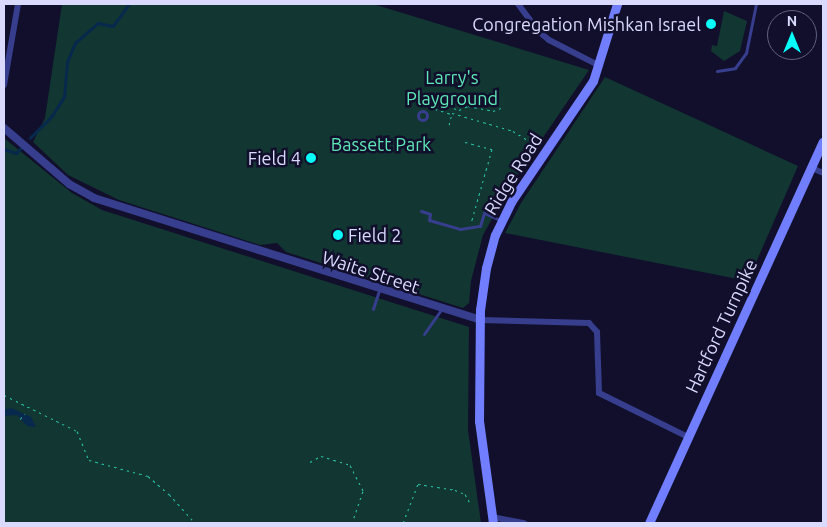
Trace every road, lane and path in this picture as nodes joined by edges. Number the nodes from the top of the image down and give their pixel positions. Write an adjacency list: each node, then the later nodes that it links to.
1 (18, 4): 7 (street)
2 (518, 4): 5 (street)
3 (617, 4): 5 (main road, Ridge Road)
4 (756, 4): 6 (lane)
5 (600, 66): 24 (main road, Ridge Road)
6 (717, 71)
7 (4, 84)
8 (442, 98): 9 (path)
9 (448, 106): 12 (path); 13 (path)
10 (504, 107): 12 (path)
11 (435, 109): 13 (path)
12 (459, 110): 15 (path)
13 (447, 113): 14 (path)
14 (452, 114): 15 (path); 16 (path)
15 (456, 115): 20 (path)
16 (449, 125)
17 (4, 128): 26 (street, Waite Street)
18 (465, 142): 25 (path)
19 (823, 142): 21 (main road, Hartford Turnpike)
20 (539, 146)
21 (812, 168): 22 (street); 34 (main road, Hartford Turnpike)
22 (823, 173)
23 (421, 211): 25 (lane)
24 (502, 221): 25 (lane); 29 (main road, Ridge Road)
25 (469, 228)
26 (379, 290): 27 (lane); 28 (street, Waite Street)
27 (373, 309)
28 (441, 310): 29 (street, Waite Street); 30 (lane)
29 (480, 320): 34 (street, Waite Street); 37 (main road, Ridge Road)
30 (424, 334)
31 (4, 396): 38 (path)
32 (25, 414): 33 (path)
33 (20, 419)
34 (688, 437): 42 (main road, Hartford Turnpike)
35 (310, 462): 39 (path)
36 (470, 503): 40 (path)
37 (493, 520): 41 (street)
38 (195, 523)
39 (352, 523)
40 (403, 523)
41 (524, 523)
42 (649, 523)

